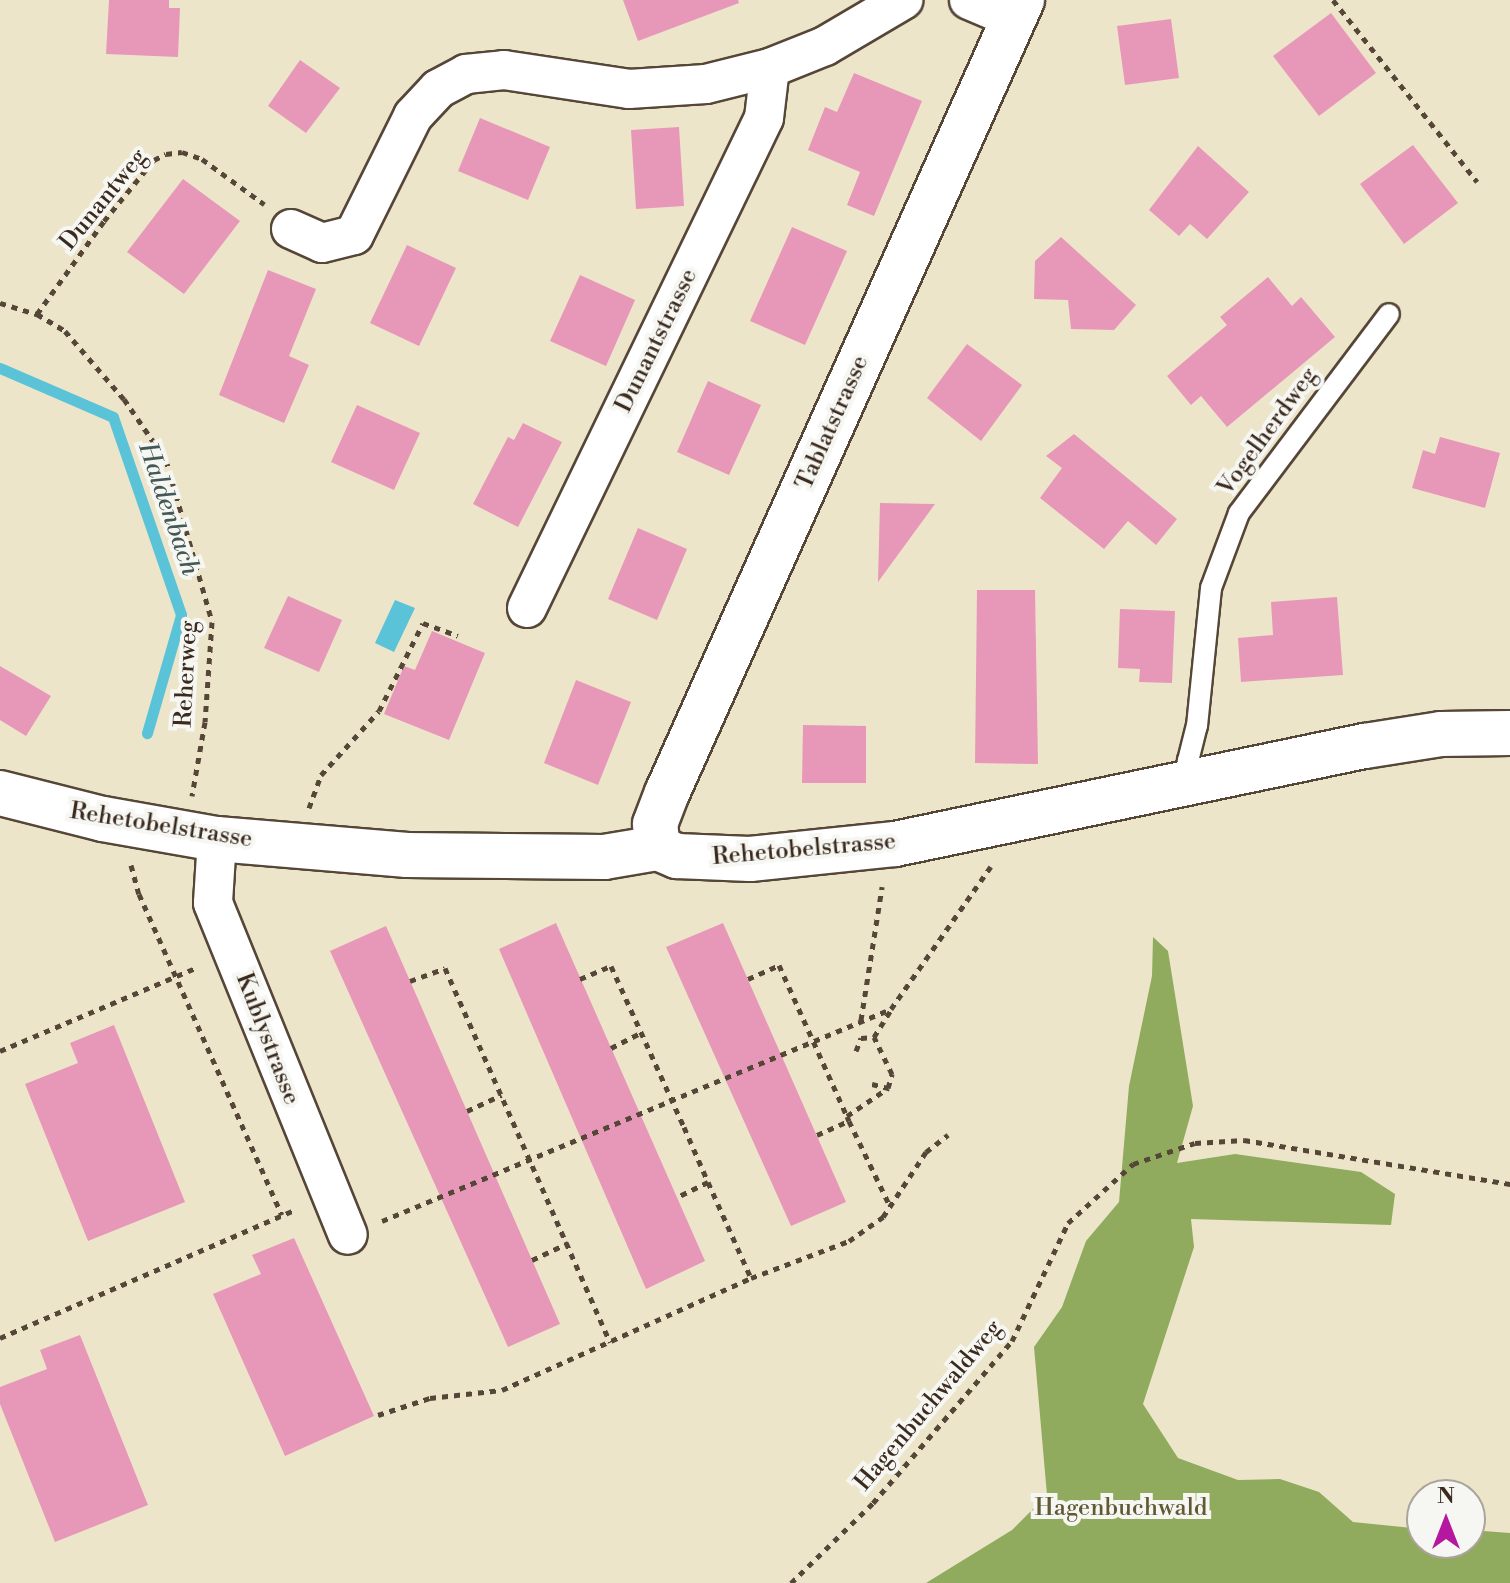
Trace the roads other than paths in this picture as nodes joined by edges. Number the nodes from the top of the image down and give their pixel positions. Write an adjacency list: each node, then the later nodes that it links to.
1 (969, 0): 3 (street)
2 (893, 2): 4 (street)
3 (1018, 9): 12 (street, Tablatstrasse)
4 (770, 68): 5 (street); 7 (street, Dunantstrasse)
5 (291, 229)
6 (1389, 314): 9 (lane, Vogelherdweg)
7 (527, 608)
8 (1510, 733): 9 (street, Rehetobelstrasse)
9 (1196, 781): 12 (street, Rehetobelstrasse)
10 (0, 793): 11 (street, Rehetobelstrasse)
11 (217, 839): 12 (street, Rehetobelstrasse); 13 (street, Kublystrasse)
12 (658, 848)
13 (348, 1235)

